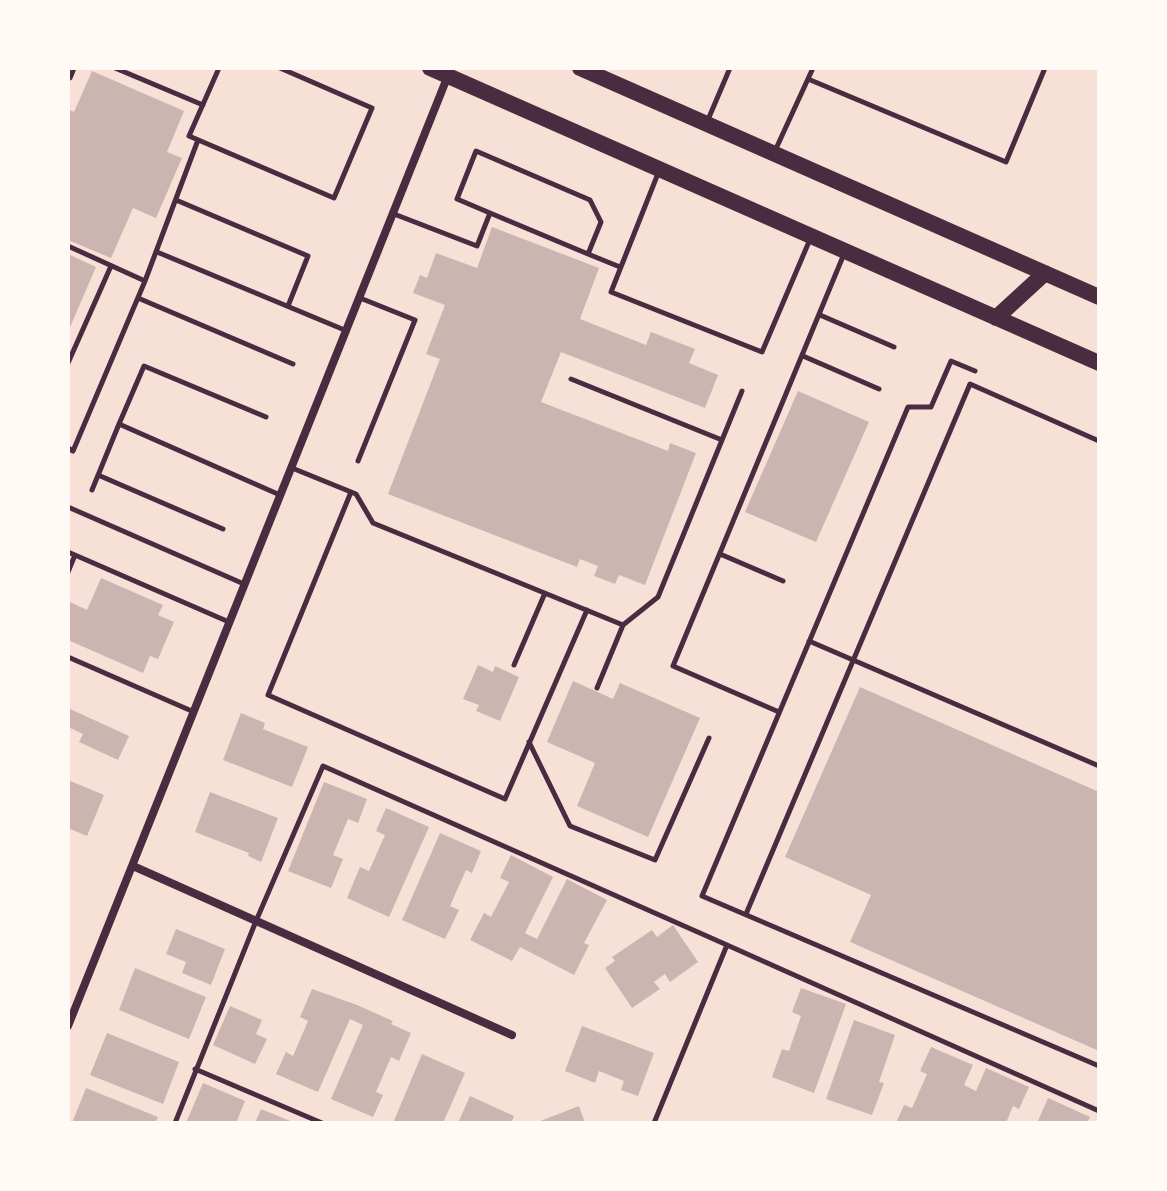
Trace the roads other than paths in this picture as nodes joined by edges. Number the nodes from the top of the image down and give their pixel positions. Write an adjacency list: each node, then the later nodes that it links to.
1 (74, 68): 11 (lane)
2 (115, 68): 13 (lane)
3 (219, 68): 13 (lane)
4 (280, 68): 15 (lane)
5 (430, 68): 10 (main road)
6 (580, 68): 14 (main road)
7 (730, 68): 14 (lane)
8 (813, 68): 12 (lane)
9 (1045, 68): 12 (lane)
10 (450, 72): 17 (main road); 20 (street)
11 (68, 77)
12 (808, 79): 16 (lane)
13 (203, 105): 15 (lane)
14 (706, 124): 16 (main road)
15 (198, 140): 18 (lane)
16 (774, 153): 28 (main road)
17 (659, 170): 21 (main road); 27 (lane)
18 (176, 200): 23 (lane); 33 (lane)
19 (490, 213): 20 (lane); 25 (lane); 25 (lane)
20 (394, 214): 32 (street)
21 (811, 237): 24 (main road); 27 (lane)
22 (68, 246): 26 (lane)
23 (157, 252): 29 (lane); 33 (lane)
24 (845, 252): 34 (lane); 35 (main road)
25 (588, 254): 27 (lane)
26 (111, 266): 29 (lane); 39 (lane)
27 (620, 267)
28 (1045, 273): 30 (main road); 35 (main road)
29 (145, 281): 31 (lane)
30 (1099, 297)
31 (138, 298): 41 (lane); 50 (lane)
32 (360, 298): 36 (street); 51 (lane)
33 (288, 306): 36 (lane)
34 (820, 315): 37 (lane); 38 (lane)
35 (996, 318): 40 (main road)
36 (347, 331): 52 (street)
37 (894, 347)
38 (803, 356): 44 (lane); 60 (lane)
39 (68, 363)
40 (1099, 363)
41 (293, 364)
42 (975, 371): 69 (lane)
43 (571, 379): 48 (lane)
44 (879, 389)
45 (742, 391): 48 (lane)
46 (266, 417): 47 (lane)
47 (119, 424): 53 (lane); 56 (lane)
48 (722, 440): 68 (lane)
49 (1099, 441): 71 (lane)
50 (68, 448)
51 (358, 461)
52 (292, 468): 55 (lane); 56 (street)
53 (98, 475): 54 (lane); 58 (lane)
54 (92, 490)
55 (351, 492): 65 (lane); 77 (lane)
56 (281, 495): 64 (street)
57 (68, 507): 64 (lane)
58 (223, 529)
59 (68, 552): 61 (lane)
60 (720, 554): 63 (lane); 75 (lane)
61 (75, 555): 62 (lane); 67 (lane)
62 (68, 572)
63 (783, 581)
64 (245, 584): 67 (street)
65 (545, 593): 66 (lane); 72 (lane)
66 (587, 610): 68 (lane); 77 (lane)
67 (230, 623): 74 (street)
68 (623, 625): 73 (lane)
69 (809, 641): 71 (lane); 75 (lane)
70 (68, 657): 74 (lane)
71 (855, 660): 78 (lane); 80 (lane)
72 (514, 665)
73 (597, 688)
74 (194, 712): 79 (street)
75 (779, 712): 80 (lane)
76 (709, 738): 77 (lane)
77 (529, 742)
78 (1099, 766)
79 (133, 866): 81 (street); 83 (street)
80 (746, 914): 85 (lane)
81 (256, 921): 82 (lane); 84 (street); 86 (lane)
82 (727, 945): 87 (lane); 90 (lane)
83 (68, 1026)
84 (512, 1035)
85 (1099, 1066)
86 (195, 1069): 88 (lane); 89 (lane)
87 (1099, 1111)
88 (175, 1123)
89 (322, 1123)
90 (654, 1123)

